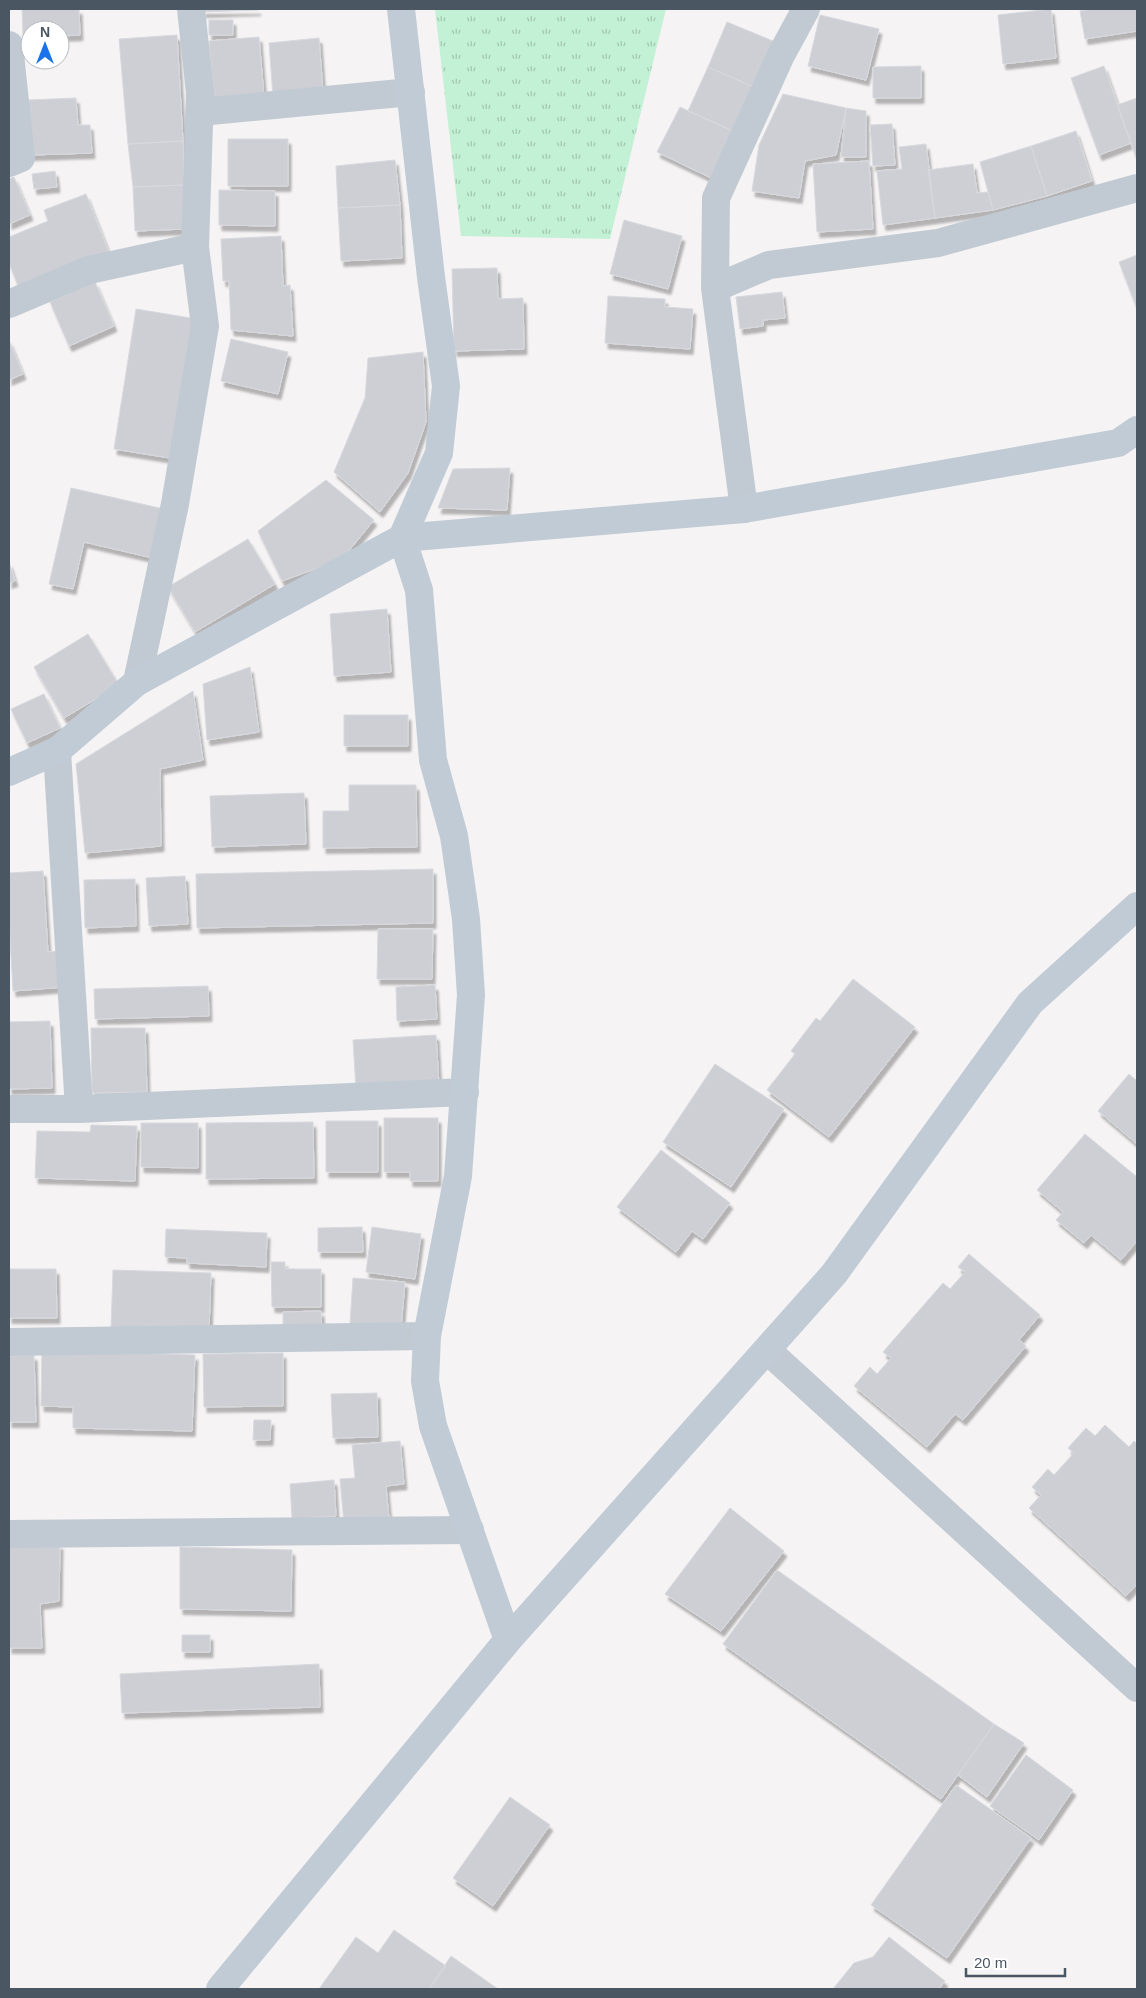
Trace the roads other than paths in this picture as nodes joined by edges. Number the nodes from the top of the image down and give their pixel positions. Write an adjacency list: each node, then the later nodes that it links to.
1 (191, 9): 6 (street)
2 (402, 9): 5 (street)
3 (806, 9): 10 (street)
4 (9, 45): 7 (street)
5 (411, 92): 6 (street); 14 (street)
6 (200, 112): 9 (street)
7 (9, 163)
8 (1137, 188): 10 (street)
9 (194, 247): 11 (street); 15 (street)
10 (716, 288): 13 (street)
11 (9, 304)
12 (1137, 430): 13 (street)
13 (744, 509): 14 (street)
14 (402, 538): 15 (street); 19 (street)
15 (138, 682): 16 (street)
16 (57, 751): 17 (street); 21 (street)
17 (9, 772)
18 (1137, 906): 24 (street)
19 (464, 1092): 21 (street); 22 (street)
20 (9, 1109): 21 (street)
21 (80, 1109)
22 (427, 1336): 23 (street); 25 (street)
23 (9, 1342)
24 (766, 1350): 27 (street); 28 (street)
25 (470, 1530): 26 (street); 27 (street)
26 (9, 1534)
27 (508, 1640): 29 (street)
28 (1136, 1684)
29 (220, 1989)

